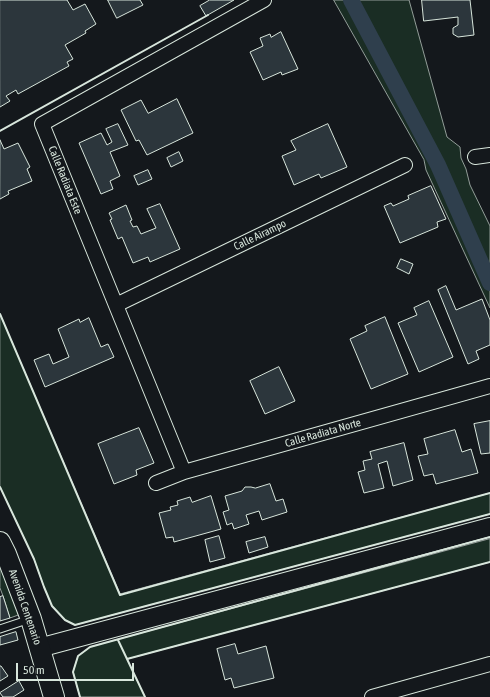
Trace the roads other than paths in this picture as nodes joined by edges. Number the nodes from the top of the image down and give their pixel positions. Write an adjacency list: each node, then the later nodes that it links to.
1 (264, 0): 5 (street, Calle Radiata Este)
2 (490, 155): 3 (street)
3 (474, 157)
4 (405, 165): 5 (street, Calle Airampo)
5 (116, 305): 7 (street, Calle Radiata Este)
6 (490, 386): 7 (street, Calle Radiata Norte)
7 (184, 472): 8 (street, Calle Radiata Norte)
8 (156, 483)
9 (490, 527): 13 (street)
10 (0, 542): 11 (main road, Avenida Centenario)
11 (32, 619): 12 (lane); 13 (main road, Avenida Centenario)
12 (0, 629)
13 (39, 648): 15 (main road, Avenida Centenario)
14 (490, 664): 16 (street)
15 (54, 697)
16 (372, 697)

